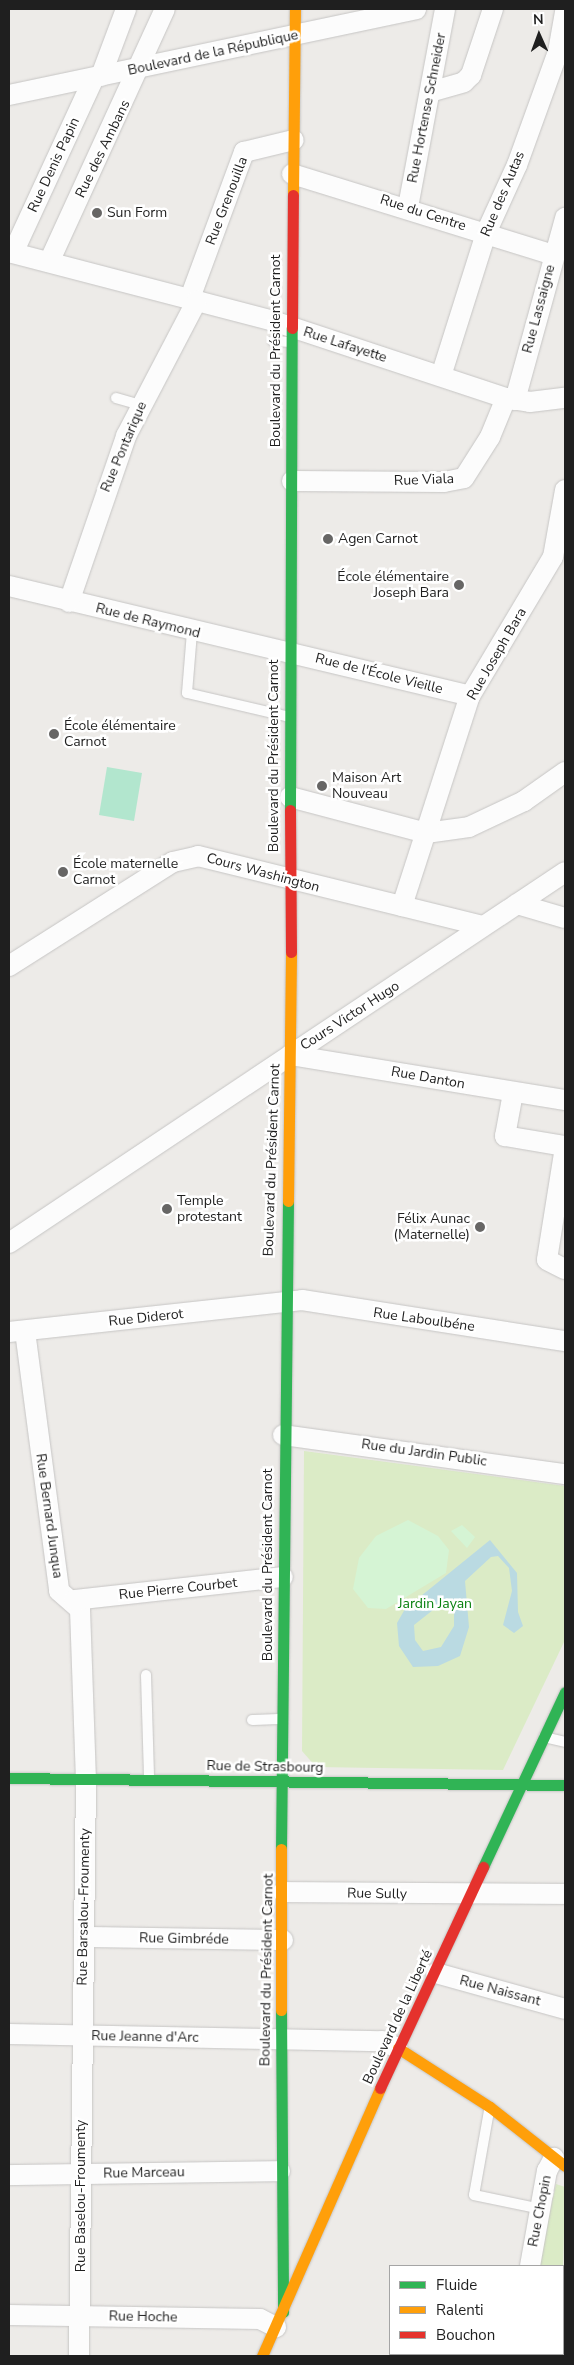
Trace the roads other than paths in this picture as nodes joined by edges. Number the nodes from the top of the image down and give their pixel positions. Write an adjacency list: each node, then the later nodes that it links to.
1 (126, 9): 10 (street, Rue Denis Papin)
2 (165, 9): 9 (street, Rue des Ambans)
3 (295, 9): 8 (street, Boulevard du Président Carnot)
4 (416, 9): 8 (street, Boulevard de la République)
5 (446, 9): 11 (street, Rue Hortense Schneider)
6 (565, 12): 17 (street, Rue des Autas)
7 (492, 14): 11 (street)
8 (295, 36): 9 (street, Boulevard de la République); 13 (street, Boulevard du Président Carnot)
9 (142, 68): 10 (street, Boulevard de la République); 20 (street, Rue des Ambans)
10 (98, 77): 12 (street, Boulevard de la République); 18 (street, Rue Denis Papin)
11 (430, 92): 15 (street, Rue Hortense Schneider)
12 (9, 95)
13 (294, 140): 14 (street, Boulevard du Président Carnot); 21 (street, Rue Grenouilla)
14 (292, 174): 15 (street, Rue du Centre); 22 (street, Boulevard du Président Carnot)
15 (408, 207): 17 (street, Rue du Centre)
16 (565, 218): 19 (street, Rue Lassaigne)
17 (486, 233): 19 (street, Rue du Centre); 24 (street, Rue des Autas)
18 (11, 252): 20 (street, Rue Lafayette)
19 (554, 255): 27 (street, Rue Lassaigne)
20 (50, 260): 21 (street, Rue Lafayette)
21 (193, 299): 22 (street, Rue Lafayette); 28 (street, Rue Pontarique)
22 (291, 335): 23 (lane); 24 (street, Rue Lafayette); 29 (street, Boulevard du Président Carnot)
23 (272, 341)
24 (440, 376): 27 (street, Rue Lafayette)
25 (116, 398): 28 (lane)
26 (565, 398): 27 (street, Rue Lafayette)
27 (510, 399): 29 (street, Rue Viala)
28 (141, 405): 32 (street, Rue Pontarique)
29 (292, 482): 34 (street, Boulevard du Président Carnot)
30 (565, 490): 35 (street, Rue Joseph Bara)
31 (9, 586): 32 (street, Rue de Raymond)
32 (69, 602): 33 (street, Rue de Raymond)
33 (192, 632): 34 (street, Rue de Raymond); 36 (lane)
34 (289, 651): 35 (street, Rue de l'École Vieille); 36 (street, Boulevard du Président Carnot)
35 (470, 696): 39 (street, Rue Joseph Bara)
36 (290, 718): 38 (street, Boulevard du Président Carnot)
37 (565, 772): 39 (street)
38 (290, 797): 39 (street); 41 (street, Boulevard du Président Carnot)
39 (426, 833): 43 (street, Rue Joseph Bara)
40 (565, 872): 42 (street, Cours Victor Hugo)
41 (289, 881): 43 (street, Cours Washington); 46 (street, Cours Washington); 47 (street, Boulevard du Président Carnot)
42 (517, 904): 44 (street); 45 (street, Cours Victor Hugo)
43 (402, 906): 45 (street, Cours Washington)
44 (565, 918)
45 (483, 926): 47 (street, Cours Victor Hugo)
46 (9, 966)
47 (290, 1055): 48 (street, Rue Danton); 51 (street, Cours Victor Hugo); 53 (street, Boulevard du Président Carnot)
48 (513, 1093): 49 (street, Rue Danton); 50 (street)
49 (565, 1100)
50 (565, 1147): 52 (street)
51 (9, 1243)
52 (565, 1269)
53 (284, 1302): 54 (street, Rue Diderot); 55 (street, Rue Laboulbéne); 56 (street, Boulevard du Président Carnot)
54 (17, 1331): 59 (street, Rue Bernard Junqua)
55 (565, 1341)
56 (283, 1435): 57 (street, Rue du Jardin Public); 58 (street, Boulevard du Président Carnot)
57 (565, 1474)
58 (283, 1577): 59 (street, Rue Pierre Courbet); 62 (street, Boulevard du Président Carnot)
59 (74, 1600): 67 (street, Rue Bernard Junqua)
60 (146, 1675): 68 (lane)
61 (565, 1692): 64 (street, Boulevard de la Liberté)
62 (284, 1719): 63 (lane); 69 (street, Boulevard du Président Carnot)
63 (252, 1720)
64 (544, 1737): 65 (lane); 70 (street, Boulevard de la Liberté)
65 (565, 1742)
66 (9, 1778): 67 (street, Rue de Strasbourg)
67 (86, 1779): 68 (street, Rue de Strasbourg); 75 (street, Rue Barsalou-Froumenty)
68 (149, 1780): 69 (street, Rue de Strasbourg)
69 (284, 1783): 70 (street, Rue de Strasbourg); 72 (street, Boulevard du Président Carnot)
70 (521, 1784): 71 (street, Rue de Strasbourg); 74 (street, Boulevard de la Liberté)
71 (565, 1785)
72 (283, 1892): 74 (street, Rue Sully); 76 (street, Boulevard du Président Carnot)
73 (565, 1894): 74 (street, Rue Sully)
74 (471, 1895): 77 (street, Boulevard de la Liberté)
75 (84, 1937): 76 (street, Rue Gimbréde); 80 (street, Rue Barsalou-Froumenty)
76 (283, 1940): 81 (street, Boulevard du Président Carnot)
77 (436, 1973): 78 (street, Rue Naissant); 82 (street, Boulevard de la Liberté)
78 (565, 2010)
79 (9, 2034): 80 (street, Rue Jeanne d'Arc)
80 (83, 2035): 81 (street, Rue Jeanne d'Arc); 89 (street, Rue Baselou-Froumenty)
81 (281, 2040): 82 (street, Rue Jeanne d'Arc); 88 (street, Boulevard du Président Carnot)
82 (398, 2048): 83 (street, Boulevard de la Liberté); 86 (street)
83 (390, 2068): 84 (street); 95 (street, Boulevard de la Liberté)
84 (402, 2073)
85 (428, 2082): 86 (street)
86 (487, 2105): 87 (street); 91 (lane)
87 (560, 2162): 91 (street, Rue Chopin)
88 (280, 2171): 89 (street, Rue Marceau); 95 (street, Boulevard du Président Carnot)
89 (80, 2174): 90 (street, Rue Marceau); 94 (street, Rue Baselou-Froumenty)
90 (9, 2175)
91 (541, 2209): 92 (street, Rue Chopin)
92 (530, 2265)
93 (9, 2315): 94 (street, Rue Hoche)
94 (80, 2316): 95 (street, Rue Hoche); 96 (street, Rue Baselou-Froumenty)
95 (280, 2319): 97 (street, Boulevard de la Liberté)
96 (80, 2356)
97 (262, 2356)

